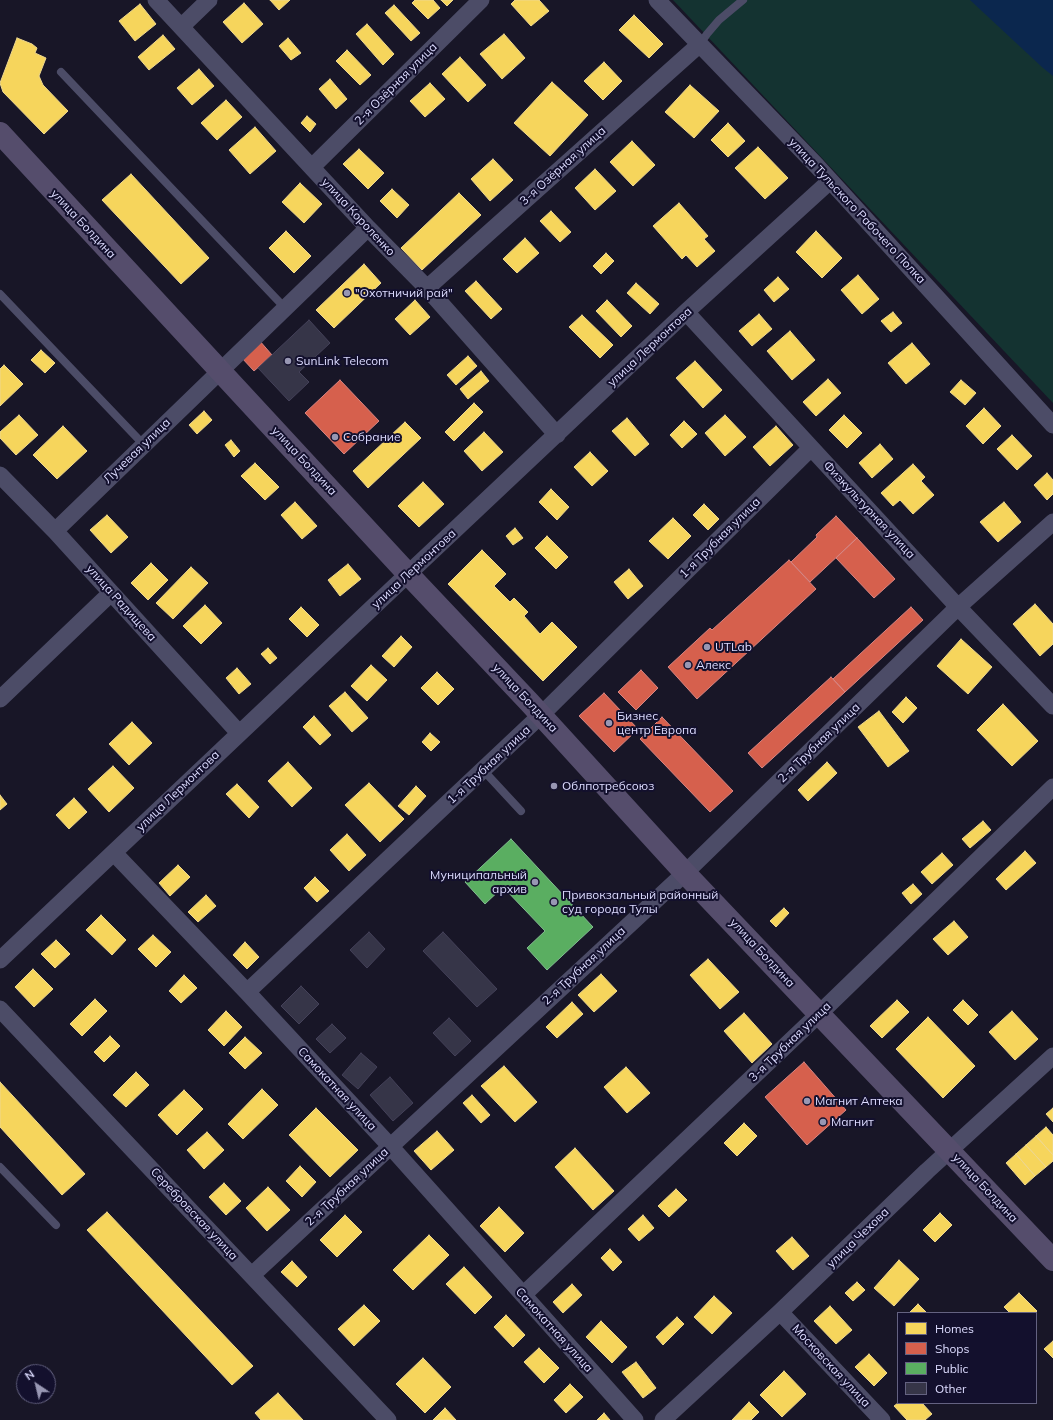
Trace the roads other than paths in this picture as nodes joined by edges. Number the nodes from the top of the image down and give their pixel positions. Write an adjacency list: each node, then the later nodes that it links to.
1 (156, 0): 6 (street, улица Короленко)
2 (209, 0): 6 (street)
3 (481, 0): 10 (street, 2-я Озёрная улица)
4 (657, 0): 7 (street, улица Тульского Рабочего Полка)
5 (744, 0): 7 (lane)
6 (182, 26): 10 (street, улица Короленко)
7 (700, 44): 11 (street, улица Тульского Рабочего Полка); 13 (street, 3-я Озёрная улица)
8 (61, 72): 15 (lane)
9 (0, 133): 17 (main road, улица Болдина)
10 (312, 167): 12 (street, улица Короленко)
11 (830, 181): 16 (street, улица Лермонтова); 18 (street, улица Тульского Рабочего Полка)
12 (368, 228): 13 (street, улица Короленко); 15 (street, Лучевая улица)
13 (427, 288): 19 (street, улица Короленко)
14 (0, 294): 20 (lane)
15 (285, 308): 17 (street, Лучевая улица)
16 (686, 312): 19 (street, улица Лермонтова); 21 (street, Физкультурная улица)
17 (220, 371): 20 (street, Лучевая улица); 25 (main road, улица Болдина)
18 (1053, 425)
19 (557, 435): 25 (street, улица Лермонтова)
20 (144, 445): 24 (street, Лучевая улица)
21 (811, 448): 27 (street, Физкультурная улица); 30 (street, 1-я Трубная улица)
22 (0, 475): 24 (street, улица Радищева)
23 (1053, 522): 27 (street, 2-я Трубная улица)
24 (55, 531): 26 (street, улица Радищева)
25 (408, 574): 30 (main road, улица Болдина); 31 (street, улица Лермонтова)
26 (111, 593): 28 (street); 31 (street, улица Радищева)
27 (958, 607): 29 (street, Физкультурная улица); 36 (street, 2-я Трубная улица)
28 (0, 699)
29 (1053, 706)
30 (541, 715): 32 (street, 1-я Трубная улица); 36 (main road, улица Болдина)
31 (239, 733): 35 (street, улица Лермонтова)
32 (483, 770): 34 (lane); 38 (street, 1-я Трубная улица)
33 (1053, 787): 40 (street, 3-я Трубная улица)
34 (521, 811)
35 (114, 853): 37 (street, улица Лермонтова); 38 (street, Самокатная улица)
36 (685, 873): 40 (main road, улица Болдина); 42 (street, 2-я Трубная улица)
37 (0, 960)
38 (247, 992): 42 (street, Самокатная улица)
39 (0, 1009): 47 (street, Серебровская улица)
40 (819, 1014): 43 (main road, улица Болдина); 48 (street, 3-я Трубная улица)
41 (1053, 1056): 43 (street, улица Чехова)
42 (391, 1147): 47 (street, 2-я Трубная улица); 48 (street, Самокатная улица)
43 (950, 1151): 46 (main road, улица Болдина); 49 (street, улица Чехова)
44 (0, 1167): 45 (lane)
45 (56, 1225)
46 (1053, 1260)
47 (252, 1275): 50 (street, Серебровская улица)
48 (523, 1295): 51 (street, Самокатная улица)
49 (780, 1312): 52 (street, улица Чехова); 53 (street, Московская улица)
50 (388, 1420)
51 (635, 1420)
52 (663, 1420)
53 (882, 1420)

